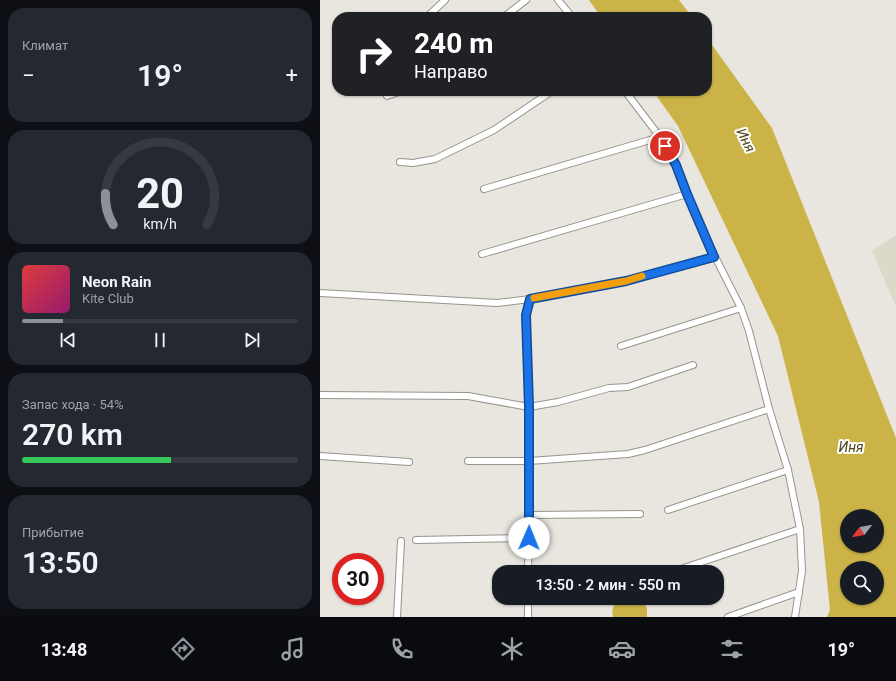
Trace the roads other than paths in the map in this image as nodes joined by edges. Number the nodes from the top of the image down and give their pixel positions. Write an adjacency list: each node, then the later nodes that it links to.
1 (445, 0): 4 (street)
2 (526, 0): 5 (street)
3 (558, 0): 6 (street)
4 (432, 12)
5 (510, 12)
6 (568, 12)
7 (545, 96): 10 (street)
8 (629, 96): 9 (street)
9 (660, 136): 11 (street); 12 (street)
10 (400, 162)
11 (484, 189)
12 (687, 194): 13 (street); 14 (street)
13 (482, 254)
14 (714, 257): 16 (street); 17 (street)
15 (320, 293): 16 (street)
16 (530, 299): 21 (street)
17 (741, 308): 18 (street); 22 (street)
18 (621, 346)
19 (693, 365): 21 (street)
20 (320, 395): 21 (street)
21 (529, 407): 25 (street)
22 (769, 409): 25 (street); 27 (street)
23 (320, 456): 26 (street)
24 (468, 461): 25 (street)
25 (529, 461): 30 (street)
26 (409, 462)
27 (788, 470): 28 (street); 31 (street)
28 (668, 510)
29 (640, 514): 30 (street)
30 (529, 515): 32 (street)
31 (800, 529): 36 (street); 37 (street)
32 (529, 538): 33 (street); 35 (street)
33 (416, 540)
34 (401, 541): 39 (street)
35 (528, 565)
36 (693, 565)
37 (799, 592): 41 (street); 42 (street)
38 (528, 605): 40 (street)
39 (397, 617)
40 (528, 617)
41 (728, 617)
42 (795, 617)

